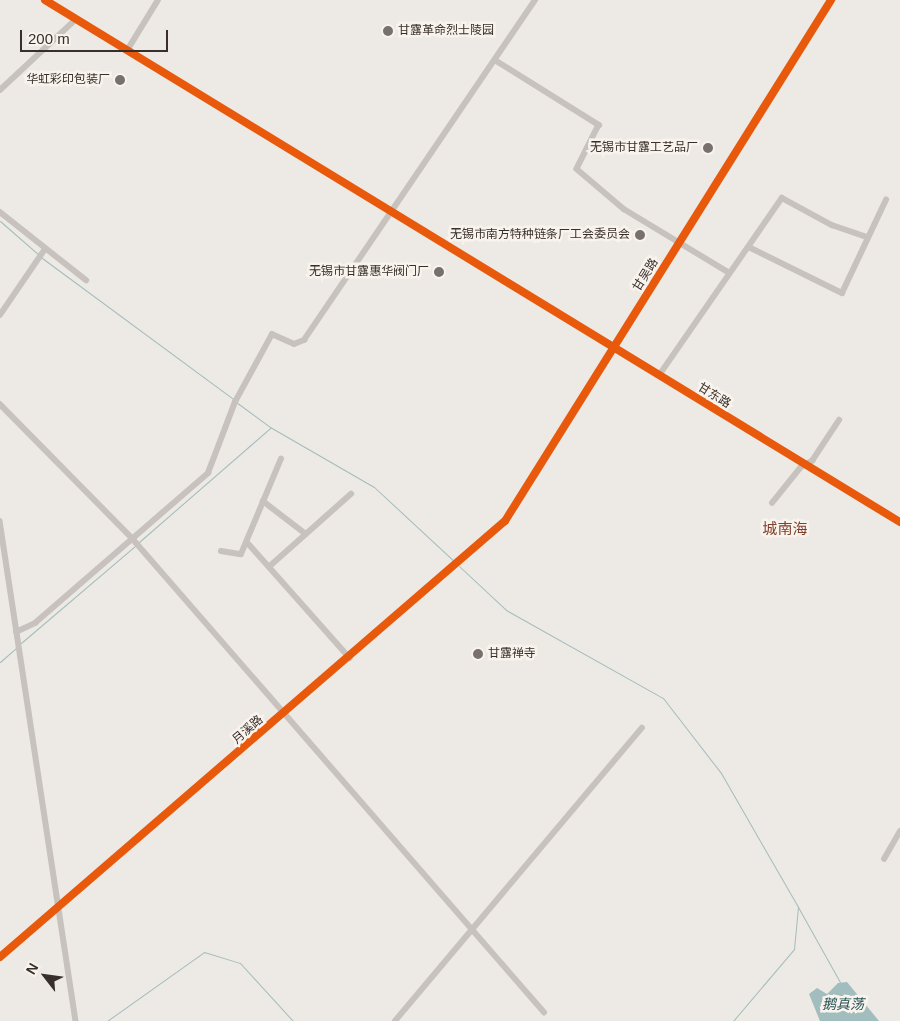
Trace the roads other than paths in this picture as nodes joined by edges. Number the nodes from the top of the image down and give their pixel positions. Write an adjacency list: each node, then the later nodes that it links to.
1 (45, 0): 5 (street, 甘东路)
2 (158, 0): 6 (street)
3 (535, 0): 7 (street)
4 (831, 0): 13 (street, 甘吴路)
5 (75, 20): 6 (street, 甘东路); 8 (street)
6 (128, 49): 11 (street, 甘东路)
7 (495, 60): 11 (street); 13 (street)
8 (0, 90)
9 (886, 200): 12 (street)
10 (0, 212): 15 (street)
11 (390, 212): 19 (street, 甘东路); 31 (street)
12 (867, 237): 14 (street); 14 (street)
13 (678, 244): 16 (street); 19 (street, 甘吴路)
14 (749, 247): 16 (street)
15 (41, 254): 17 (street); 18 (street)
16 (728, 272): 20 (street)
17 (86, 280)
18 (0, 315)
19 (613, 349): 20 (street, 甘东路); 35 (street, 甘吴路)
20 (660, 374): 24 (street, 甘东路)
21 (0, 404): 31 (street)
22 (839, 420): 24 (street)
23 (281, 459): 26 (street)
24 (806, 465): 27 (street); 29 (street, 甘东路)
25 (351, 494): 30 (street)
26 (263, 501): 30 (street); 32 (street)
27 (772, 503)
28 (0, 521): 36 (street)
29 (900, 522)
30 (306, 534): 34 (street)
31 (136, 542): 36 (street); 38 (street)
32 (246, 542): 33 (street); 34 (street)
33 (221, 551)
34 (271, 565): 37 (street)
35 (449, 568): 37 (street, 月溪路)
36 (16, 632): 42 (street)
37 (350, 658): 38 (street, 月溪路)
38 (283, 715): 42 (street, 月溪路); 43 (street)
39 (642, 728): 43 (street)
40 (900, 831): 41 (street)
41 (884, 860)
42 (59, 906): 44 (street, 月溪路); 46 (street)
43 (469, 930): 45 (street); 47 (street)
44 (0, 957)
45 (544, 1012)
46 (76, 1021)
47 (395, 1021)

